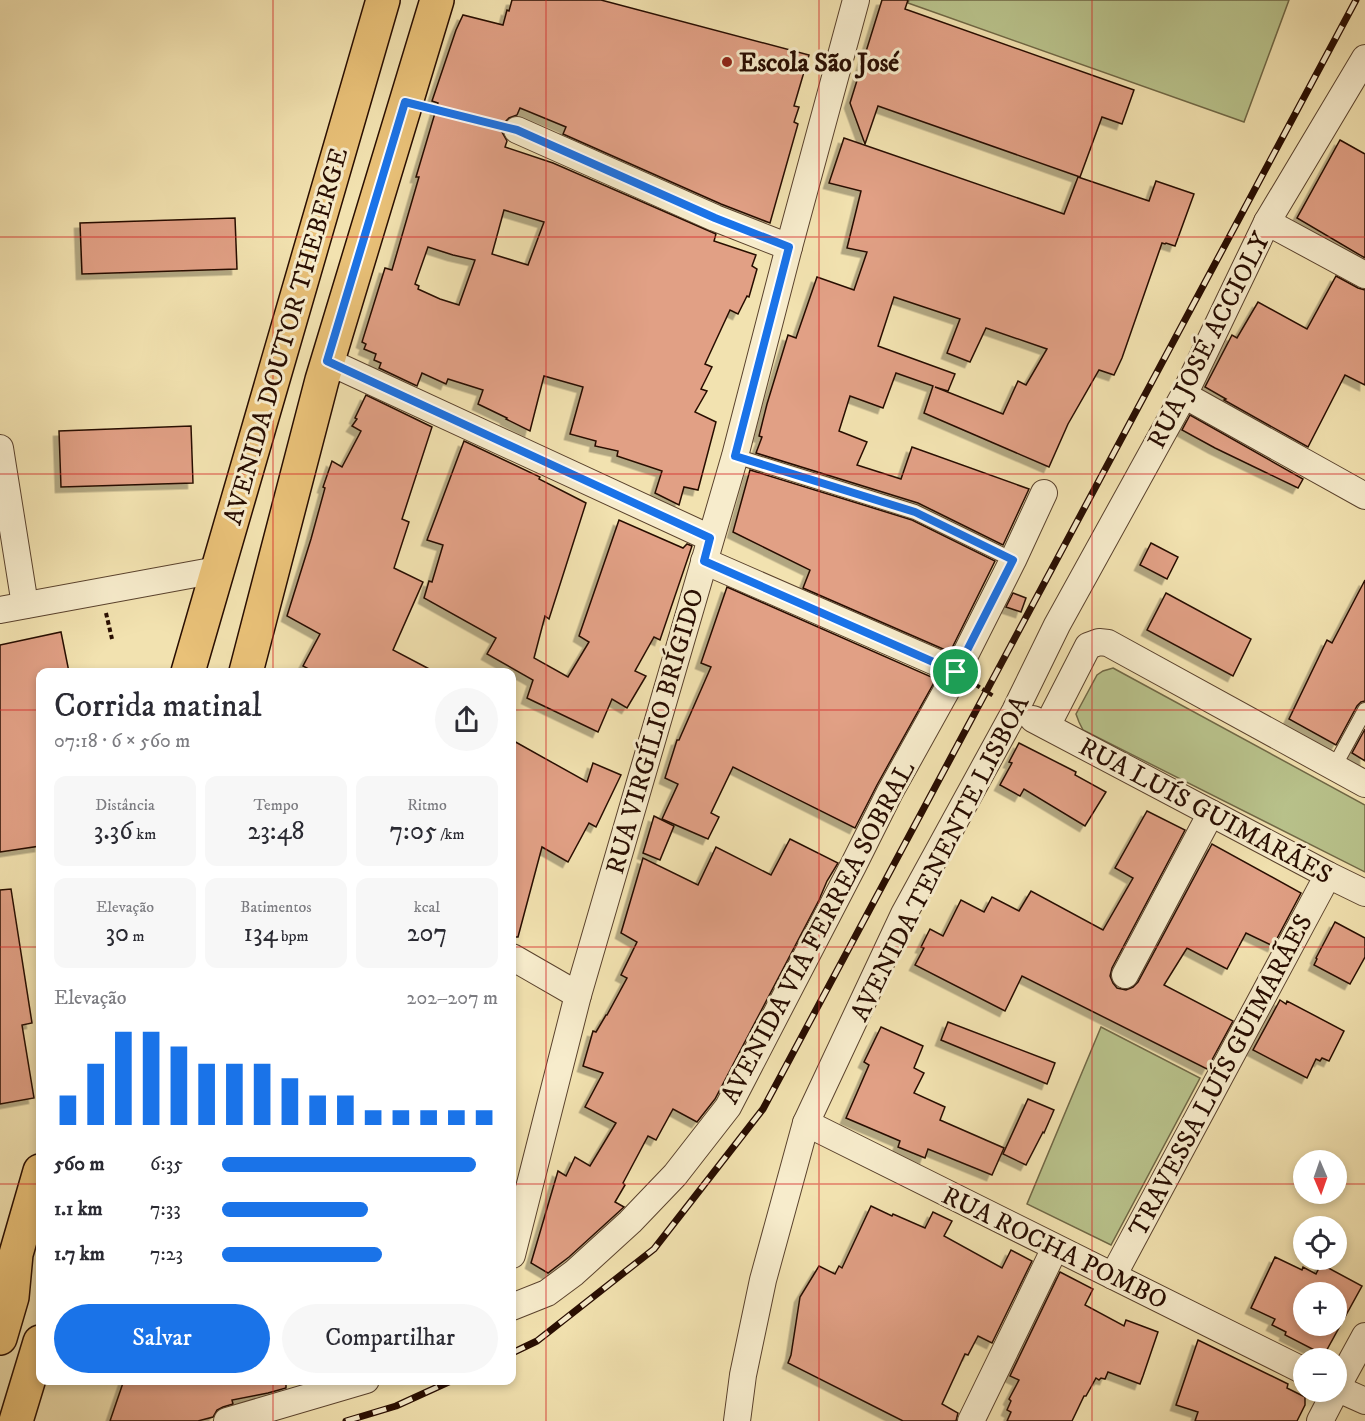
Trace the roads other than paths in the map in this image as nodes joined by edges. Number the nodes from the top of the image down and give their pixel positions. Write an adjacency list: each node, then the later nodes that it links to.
1 (383, 0): 9 (main road, AVENIDA DOUTOR THEBERGE)
2 (437, 0): 10 (main road, AVENIDA DOUTOR THEBERGE)
3 (856, 0): 7 (street, RUA VIRGÍLIO BRÍGIDO)
4 (1365, 58): 6 (street, RUA JOSÉ ACCIOLY)
5 (517, 130): 7 (street)
6 (1267, 222): 8 (street); 11 (street, RUA JOSÉ ACCIOLY)
7 (789, 247): 13 (street, RUA VIRGÍLIO BRÍGIDO)
8 (1365, 275)
9 (276, 365): 10 (main road); 18 (main road, AVENIDA DOUTOR THEBERGE)
10 (324, 370): 16 (street); 23 (main road, AVENIDA DOUTOR THEBERGE)
11 (1184, 395): 15 (street); 21 (street, RUA JOSÉ ACCIOLY)
12 (0, 448): 19 (street)
13 (735, 456): 16 (street, RUA VIRGÍLIO BRÍGIDO); 17 (lane)
14 (1044, 493): 17 (street, AVENIDA VIA FERREA SOBRAL)
15 (1365, 496)
16 (707, 550): 24 (street); 35 (street, RUA VIRGÍLIO BRÍGIDO)
17 (1013, 560): 24 (street, AVENIDA VIA FERREA SOBRAL)
18 (217, 570): 19 (street); 22 (main road, AVENIDA DOUTOR THEBERGE)
19 (25, 605): 20 (street)
20 (0, 610)
21 (1057, 625): 25 (street, AVENIDA TENENTE LISBOA)
22 (189, 668)
23 (247, 668)
24 (956, 672): 41 (street, AVENIDA VIA FERREA SOBRAL)
25 (1016, 711): 27 (street, RUA LUÍS GUIMARÃES); 36 (street, AVENIDA TENENTE LISBOA)
26 (1365, 711): 28 (lane)
27 (1047, 726): 28 (street); 30 (street, RUA LUÍS GUIMARÃES)
28 (1334, 767): 29 (street)
29 (1365, 784)
30 (1212, 813): 31 (street, RUA LUÍS GUIMARÃES); 34 (street)
31 (1328, 875): 32 (street, RUA LUÍS GUIMARÃES); 40 (street, TRAVESSA LUÍS GUIMARÃES)
32 (1365, 893)
33 (516, 959): 35 (street)
34 (1125, 975)
35 (578, 995): 38 (street, RUA VIRGÍLIO BRÍGIDO)
36 (806, 1123): 39 (street, RUA ROCHA POMBO); 53 (street, AVENIDA TENENTE LISBOA)
37 (36, 1185): 43 (main road)
38 (516, 1239)
39 (1055, 1248): 40 (street, RUA ROCHA POMBO); 54 (street)
40 (1113, 1276): 45 (street, RUA ROCHA POMBO)
41 (516, 1305)
42 (1365, 1336): 46 (street)
43 (0, 1338)
44 (36, 1355): 51 (main road)
45 (1293, 1366)
46 (1347, 1369)
47 (349, 1385): 52 (street)
48 (1347, 1394): 49 (street)
49 (1365, 1401)
50 (1330, 1402): 55 (street)
51 (16, 1421)
52 (227, 1421)
53 (737, 1421)
54 (971, 1421)
55 (1320, 1421)

